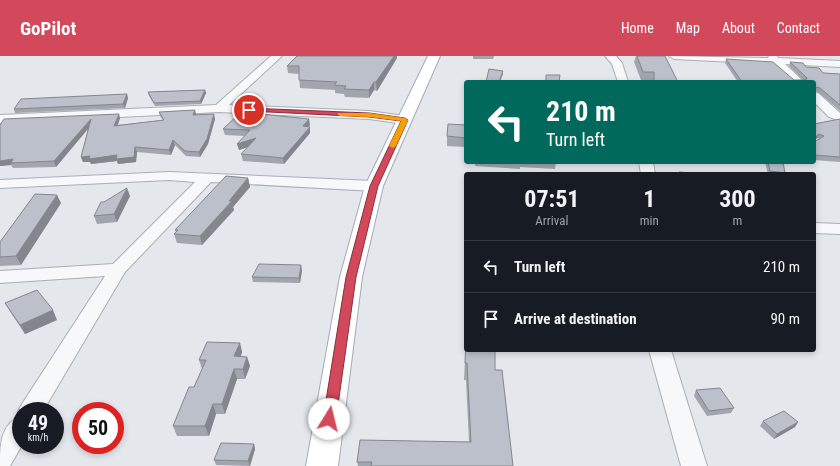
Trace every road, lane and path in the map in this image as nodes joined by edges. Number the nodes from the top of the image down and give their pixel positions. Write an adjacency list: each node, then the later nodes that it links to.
1 (278, 56): 10 (street)
2 (434, 56): 13 (main road)
3 (610, 56): 7 (street)
4 (674, 56): 5 (street)
5 (774, 59): 6 (street); 8 (street)
6 (840, 64)
7 (622, 80)
8 (797, 80)
9 (816, 97): 11 (street)
10 (219, 108): 12 (street); 13 (street)
11 (840, 117)
12 (0, 119)
13 (405, 120): 16 (main road)
14 (207, 178): 15 (street); 16 (street); 19 (street)
15 (0, 184)
16 (374, 186): 23 (main road)
17 (816, 228): 18 (street)
18 (840, 229)
19 (118, 269): 20 (street); 22 (street)
20 (0, 277)
21 (661, 352): 24 (street)
22 (36, 402)
23 (322, 466)
24 (694, 466)

